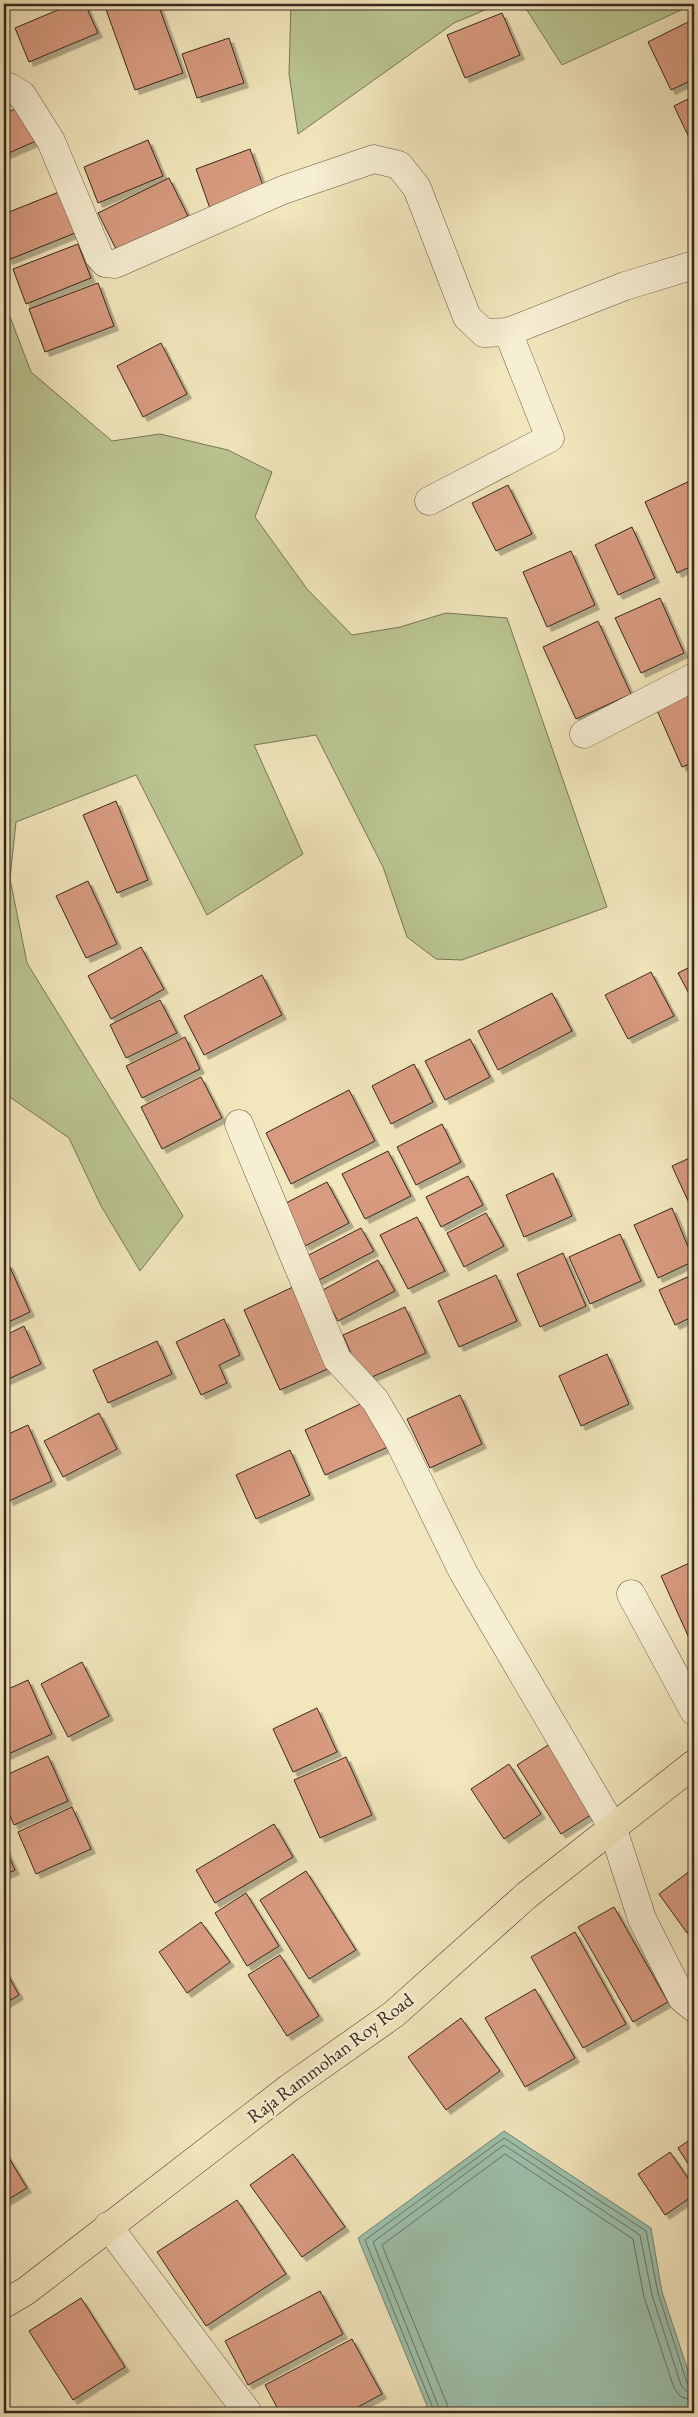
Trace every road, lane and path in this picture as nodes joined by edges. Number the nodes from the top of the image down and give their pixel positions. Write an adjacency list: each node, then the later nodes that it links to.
1 (4, 87): 3 (street)
2 (693, 267): 3 (street)
3 (508, 332): 4 (street)
4 (429, 501)
5 (694, 677): 6 (street)
6 (584, 734)
7 (239, 1124): 11 (street)
8 (631, 1594): 9 (street)
9 (694, 1711)
10 (694, 1764): 11 (main road, Raja Rammohan Roy Road)
11 (612, 1826): 12 (street); 13 (main road, Raja Rammohan Roy Road)
12 (694, 2008)
13 (108, 2226): 14 (main road, Raja Rammohan Roy Road); 15 (street)
14 (4, 2304)
15 (248, 2413)

